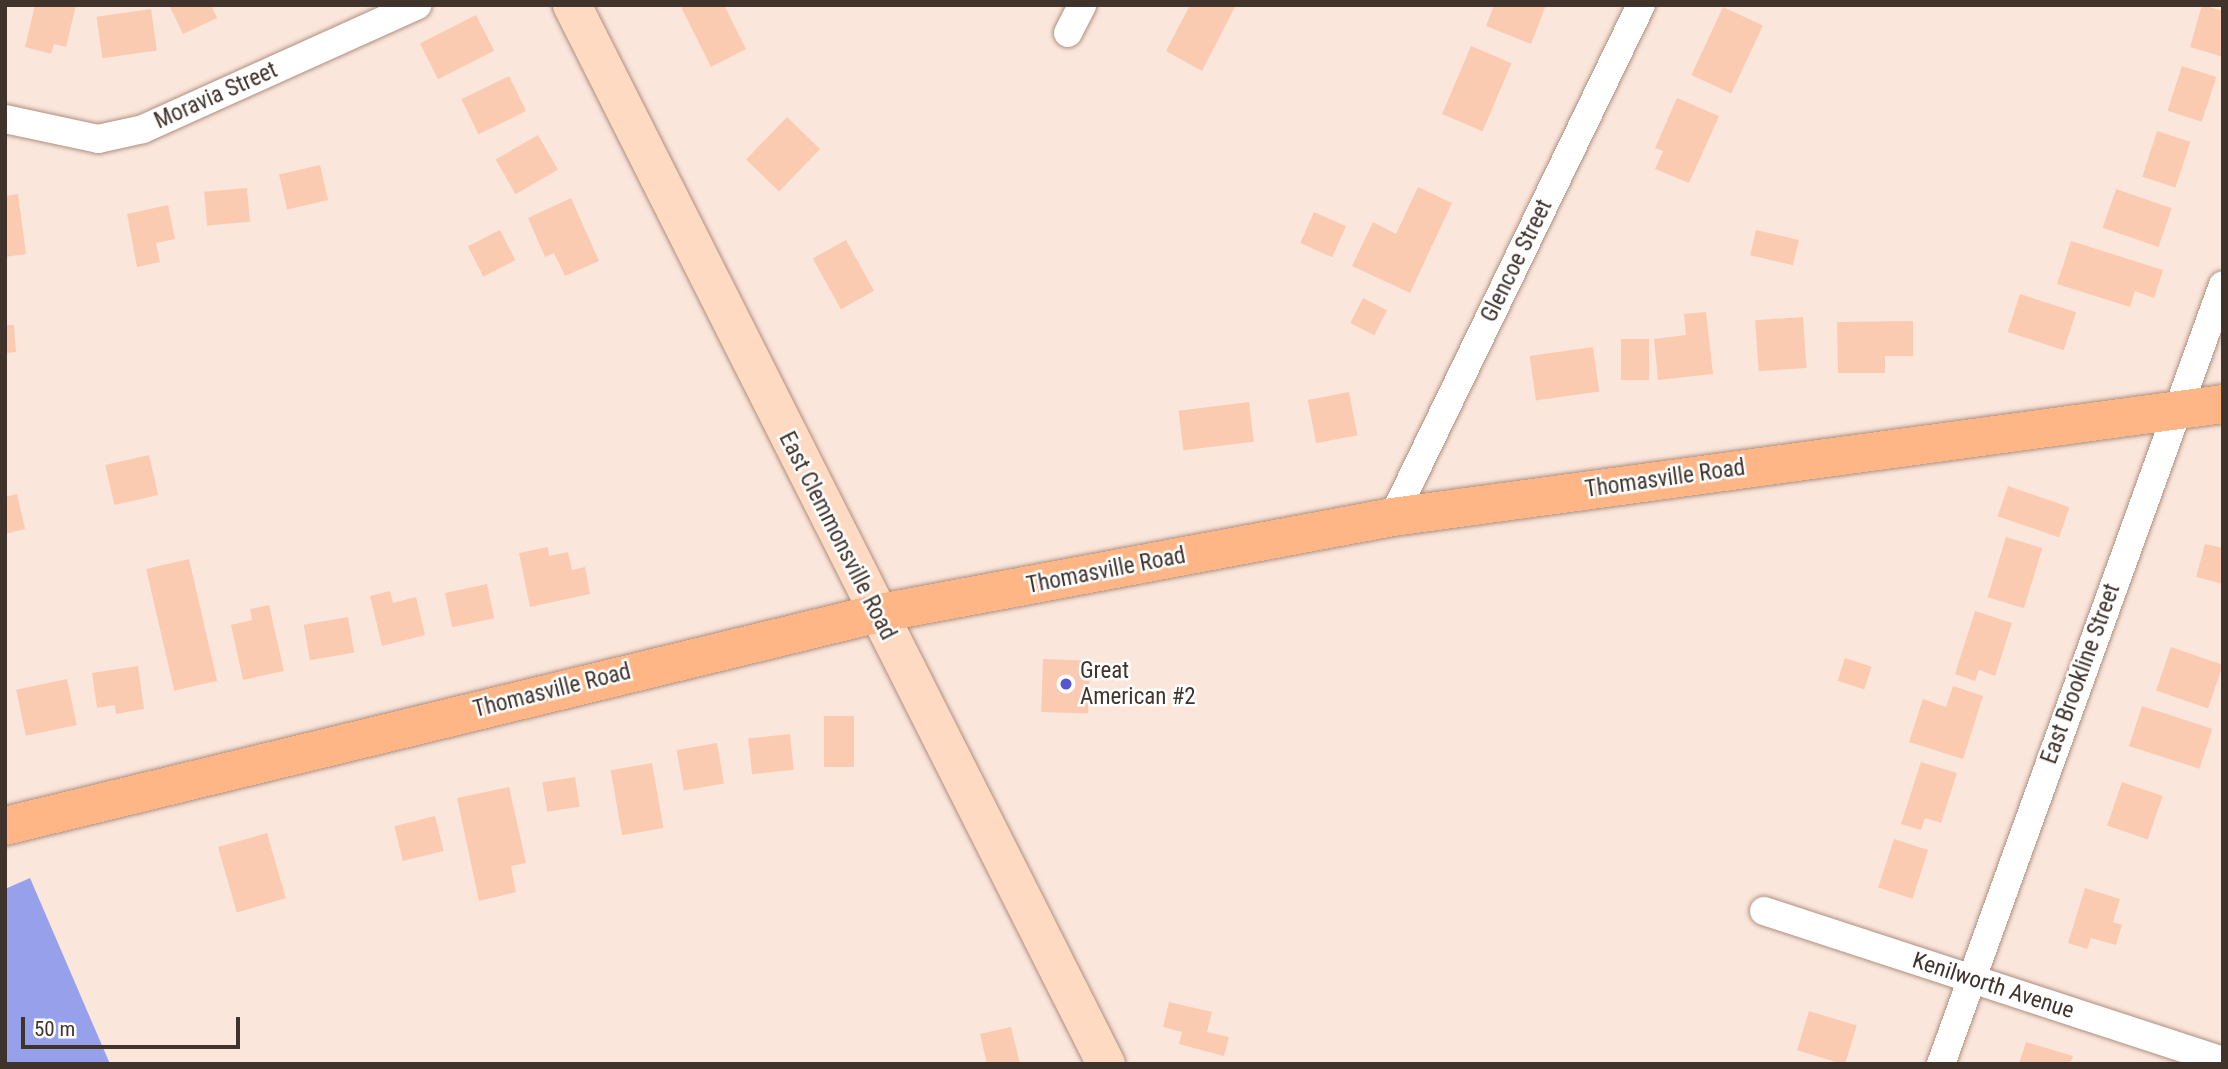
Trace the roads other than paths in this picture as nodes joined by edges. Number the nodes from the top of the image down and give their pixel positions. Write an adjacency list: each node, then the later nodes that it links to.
1 (417, 5): 6 (street, Moravia Street)
2 (572, 5): 11 (main road, East Clemmonsville Road)
3 (1082, 5): 5 (street)
4 (1641, 5): 10 (street, Glencoe Street)
5 (1069, 33)
6 (5, 119)
7 (2223, 285): 9 (street, East Brookline Street)
8 (2223, 404): 9 (main road, Thomasville Road)
9 (2177, 408): 10 (main road, Thomasville Road); 14 (street, East Brookline Street)
10 (1394, 517): 11 (main road, Thomasville Road)
11 (876, 614): 12 (main road, Thomasville Road); 16 (main road, East Clemmonsville Road)
12 (5, 826)
13 (1764, 911): 14 (street, Kenilworth Avenue)
14 (1972, 979): 15 (street, Kenilworth Avenue); 17 (street, East Brookline Street)
15 (2223, 1061)
16 (1106, 1064)
17 (1941, 1064)

